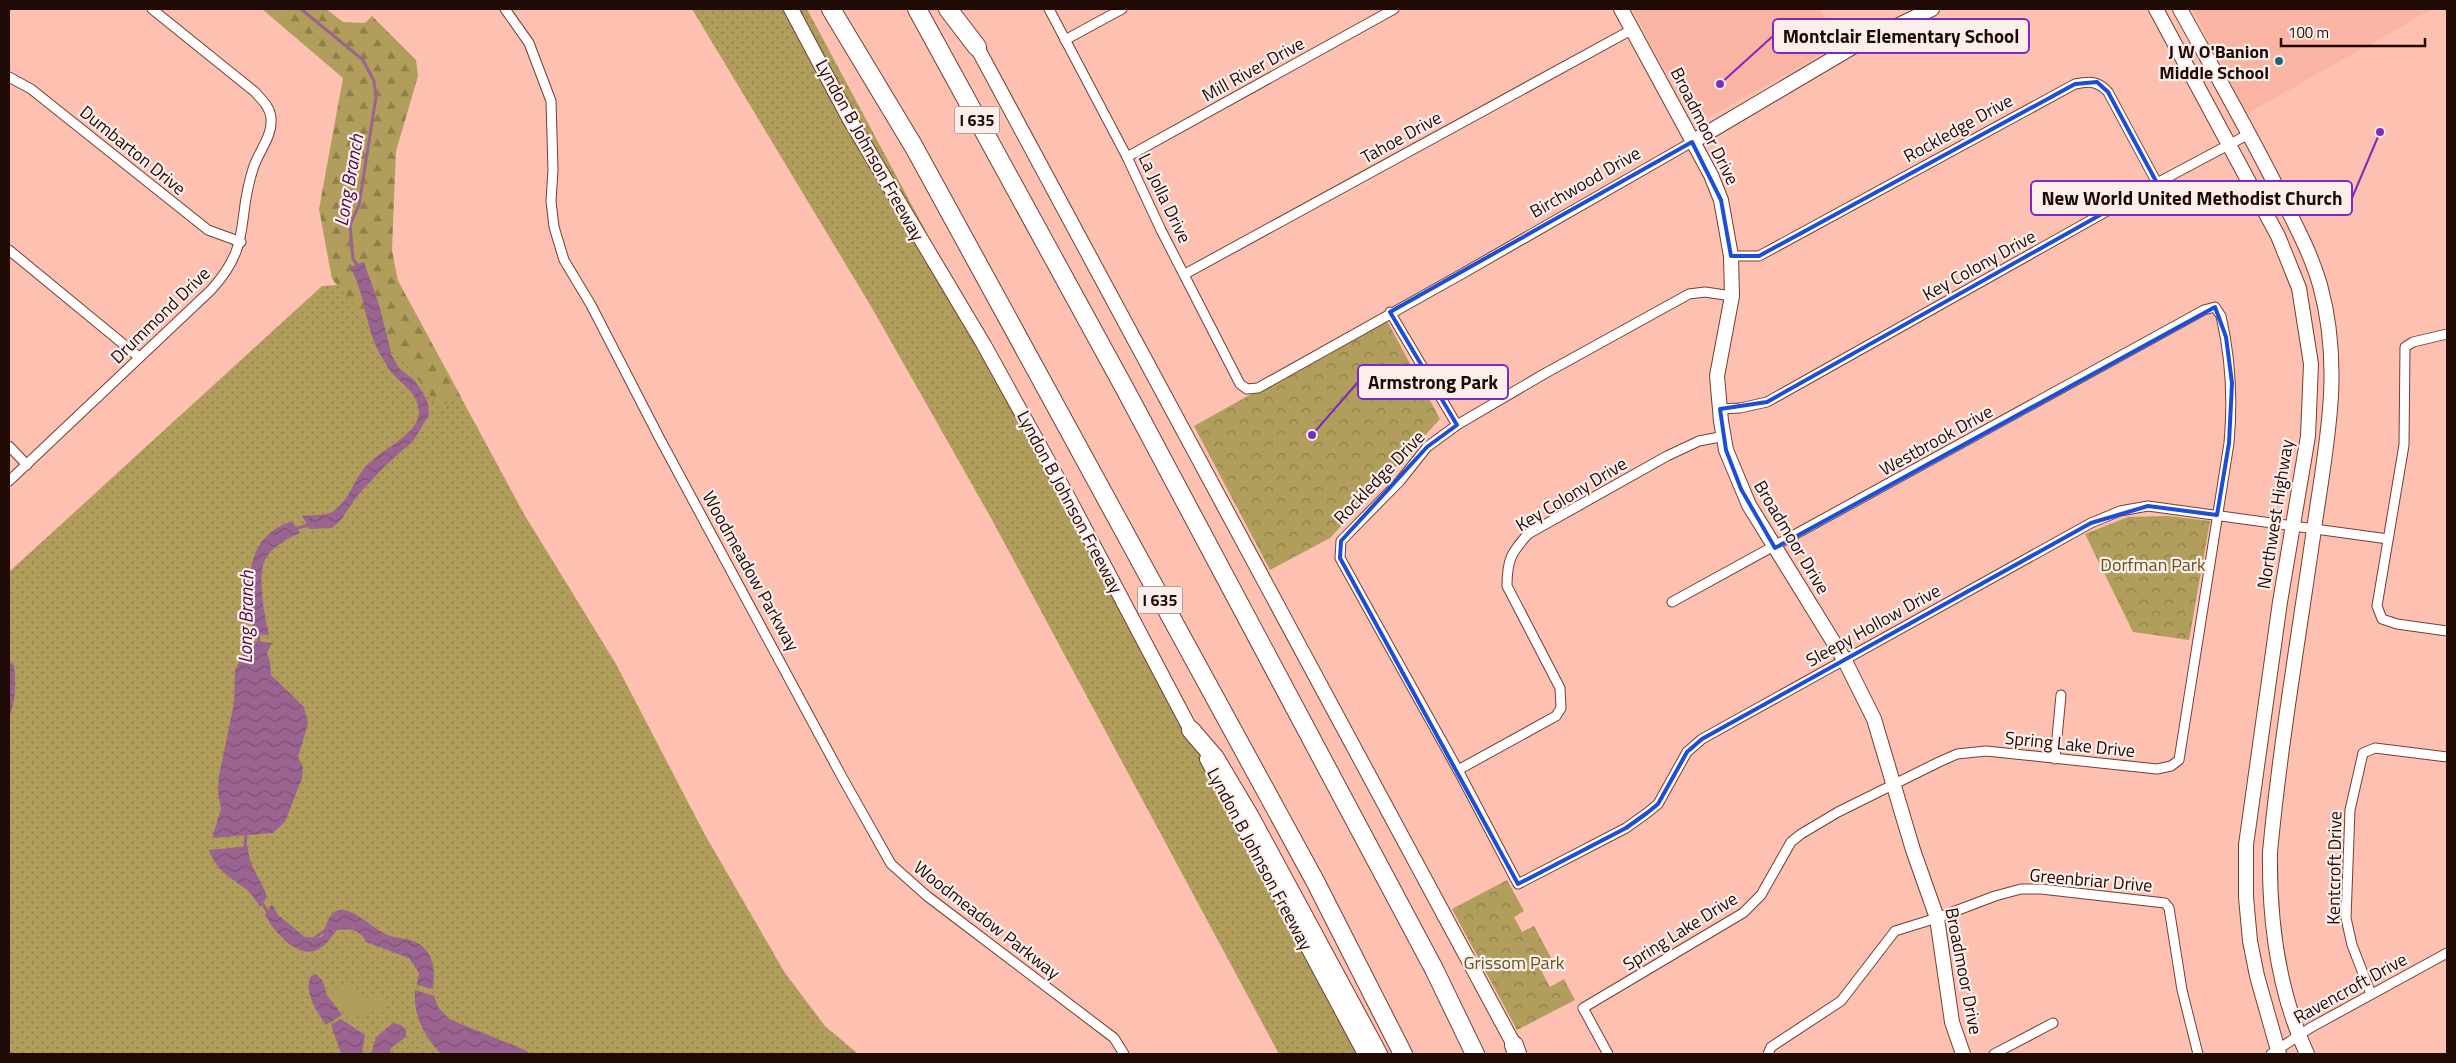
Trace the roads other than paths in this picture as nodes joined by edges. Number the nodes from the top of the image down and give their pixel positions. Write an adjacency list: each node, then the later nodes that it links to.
1 (152, 9): 25 (street, Drummond Drive)
2 (506, 9): 63 (street, Woodmeadow Parkway)
3 (791, 9): 50 (main road, Lyndon B Johnson Freeway)
4 (831, 9): 66 (highway, Lyndon B Johnson Freeway / I 635)
5 (917, 9): 67 (highway, I 635)
6 (948, 9): 18 (highway)
7 (956, 9): 18 (main road)
8 (1049, 9): 17 (street, La Jolla Drive)
9 (1122, 9): 17 (street)
10 (1394, 9): 23 (street, Mill River Drive)
11 (1622, 9): 16 (main road, Broadmoor Drive)
12 (1932, 9): 15 (main road, Birchwood Drive)
13 (2156, 9): 22 (main road, Northwest Highway)
14 (2180, 9): 20 (main road)
15 (1909, 14): 21 (main road, Birchwood Drive)
16 (1633, 29): 21 (main road, Broadmoor Drive); 28 (street, Tahoe Drive)
17 (1064, 40): 23 (street, La Jolla Drive)
18 (977, 47): 61 (main road)
19 (9, 77): 25 (street, Dumbarton Drive)
20 (2249, 134): 22 (street, Key Colony Drive); 43 (main road)
21 (1692, 142): 27 (main road, Broadmoor Drive); 31 (street, Birchwood Drive)
22 (2231, 146): 24 (street, Key Colony Drive); 42 (main road, Northwest Highway)
23 (1127, 157): 28 (street, La Jolla Drive)
24 (2157, 183): 27 (street, Rockledge Drive); 35 (street, Key Colony Drive)
25 (240, 242): 33 (street, Drummond Drive)
26 (9, 250): 33 (street)
27 (1731, 256): 29 (main road, Broadmoor Drive)
28 (1185, 274): 34 (street, La Jolla Drive)
29 (1732, 296): 35 (main road, Broadmoor Drive); 36 (street, Rockledge Drive)
30 (2215, 307): 41 (street, Spring Lake Drive); 45 (street, Westbrook Drive)
31 (1390, 312): 34 (street, Birchwood Drive); 36 (street)
32 (2447, 334): 44 (street)
33 (139, 357): 39 (street, Drummond Drive)
34 (1258, 388)
35 (1720, 409): 37 (main road, Broadmoor Drive)
36 (1457, 425): 53 (street, Rockledge Drive)
37 (1725, 436): 45 (main road, Broadmoor Drive); 53 (street, Key Colony Drive)
38 (9, 446): 39 (street)
39 (27, 465): 40 (street, Drummond Drive)
40 (9, 481)
41 (2217, 515): 42 (street, Sleepy Hollow Drive); 48 (street, Sleepy Hollow Drive); 52 (street, Spring Lake Drive)
42 (2292, 526): 43 (street, Sleepy Hollow Drive); 62 (main road, Northwest Highway)
43 (2314, 529): 44 (street, Sleepy Hollow Drive); 60 (main road)
44 (2388, 539): 47 (street)
45 (1775, 548): 46 (street, Westbrook Drive); 48 (main road, Broadmoor Drive)
46 (1672, 602)
47 (2447, 630)
48 (1844, 659): 54 (main road, Broadmoor Drive); 55 (street, Sleepy Hollow Drive)
49 (2061, 695): 52 (street)
50 (1191, 730): 64 (main road, Lyndon B Johnson Freeway); 65 (highway)
51 (2447, 757): 58 (street, Kentcroft Drive)
52 (2055, 759): 54 (street, Spring Lake Drive)
53 (1458, 770): 55 (street, Rockledge Drive)
54 (1894, 784): 56 (main road, Broadmoor Drive); 68 (street, Spring Lake Drive)
55 (1518, 884)
56 (1937, 918): 69 (street, Greenbriar Drive); 70 (main road, Broadmoor Drive); 72 (street, Greenbriar Drive)
57 (2447, 953): 58 (street, Ravencroft Drive)
58 (2371, 994): 60 (street, Ravencroft Drive)
59 (2053, 1023): 71 (street)
60 (2298, 1036): 62 (street, Ravencroft Drive); 73 (main road)
61 (1517, 1051)
62 (2276, 1053)
63 (1124, 1054)
64 (1365, 1054)
65 (1378, 1054)
66 (1403, 1054)
67 (1475, 1054)
68 (1608, 1054)
69 (1768, 1054)
70 (1964, 1054)
71 (1994, 1054)
72 (2198, 1054)
73 (2307, 1054)

